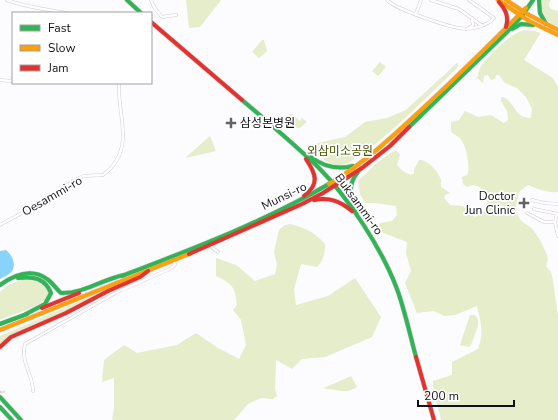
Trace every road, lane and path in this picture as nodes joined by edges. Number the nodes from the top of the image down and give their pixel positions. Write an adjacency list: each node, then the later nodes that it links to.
1 (7, 0): 12 (street)
2 (127, 0): 13 (main road)
3 (151, 0): 16 (street)
4 (387, 0): 14 (street)
5 (421, 0): 14 (street)
6 (431, 0): 17 (street)
7 (469, 0): 19 (street)
8 (498, 0): 15 (main road); 24 (main road)
9 (506, 0): 15 (main road)
10 (533, 0): 15 (main road, Munsi-ro)
11 (539, 0): 20 (main road)
12 (61, 12)
13 (139, 12)
14 (416, 14): 22 (street)
15 (522, 14): 20 (main road); 21 (main road); 24 (main road, Munsi-ro)
16 (176, 15)
17 (472, 18): 19 (street); 22 (street)
18 (152, 23): 29 (main road, Buksammi-ro)
19 (482, 26): 22 (street)
20 (548, 26): 23 (main road)
21 (541, 27): 24 (main road); 25 (main road)
22 (469, 28)
23 (558, 30)
24 (506, 31): 30 (main road, Munsi-ro); 31 (main road, Munsi-ro)
25 (558, 35)
26 (0, 80): 27 (street)
27 (12, 80)
28 (119, 84): 42 (street, Oesammi-ro)
29 (295, 146): 30 (main road); 32 (main road, Buksammi-ro); 34 (main road)
30 (358, 165): 32 (main road, Munsi-ro)
31 (362, 168): 32 (main road, Munsi-ro); 40 (main road)
32 (333, 184): 34 (main road, Munsi-ro); 35 (main road, Munsi-ro); 40 (main road, Buksammi-ro)
33 (532, 200): 36 (street)
34 (294, 203): 46 (main road, Munsi-ro)
35 (302, 204): 40 (main road); 44 (main road, Munsi-ro)
36 (558, 204)
37 (534, 209): 39 (street)
38 (527, 213): 41 (street)
39 (558, 214): 41 (street)
40 (360, 221): 60 (main road, Buksammi-ro)
41 (555, 222): 43 (street)
42 (0, 225)
43 (558, 236)
44 (210, 246): 45 (street); 46 (main road, Munsi-ro)
45 (218, 252)
46 (173, 259): 47 (main road, Munsi-ro); 48 (main road, Munsi-ro); 55 (street)
47 (148, 271): 53 (main road, Munsi-ro); 54 (main road)
48 (124, 275): 49 (main road); 51 (main road, Munsi-ro)
49 (0, 285)
50 (0, 289): 51 (main road)
51 (26, 314): 52 (main road, Munsi-ro)
52 (0, 324)
53 (0, 330)
54 (0, 347)
55 (33, 391)
56 (0, 396): 59 (main road)
57 (0, 405): 58 (main road)
58 (12, 420)
59 (21, 420)
60 (434, 420)

